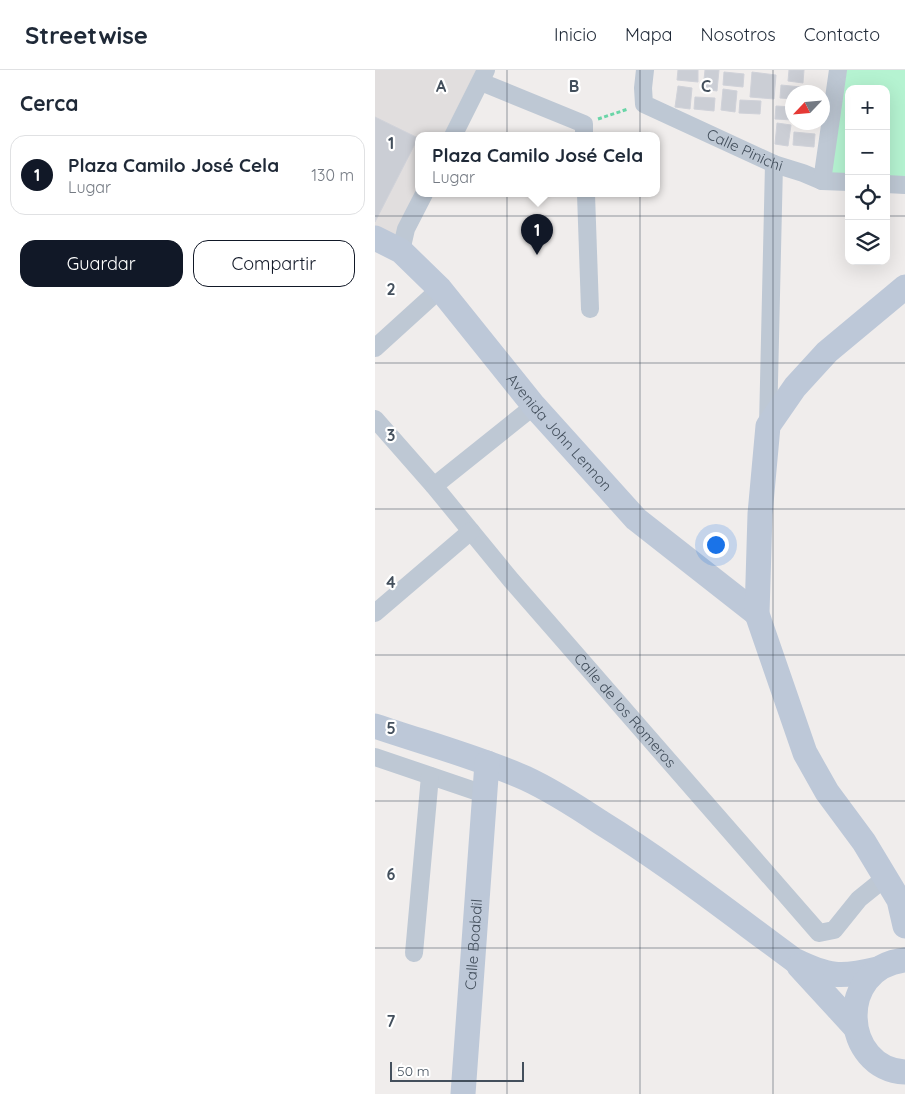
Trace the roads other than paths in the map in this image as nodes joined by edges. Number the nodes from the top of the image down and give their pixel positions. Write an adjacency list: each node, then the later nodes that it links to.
1 (645, 70): 6 (street, Calle Pinichi)
2 (838, 70): 7 (street)
3 (484, 76): 4 (street); 5 (street)
4 (584, 130)
5 (455, 132)
6 (774, 164): 7 (street, Calle Pinichi); 21 (street)
7 (822, 181): 8 (street, Calle Pinichi)
8 (845, 182)
9 (890, 184): 10 (street)
10 (905, 185)
11 (422, 197): 14 (street)
12 (586, 197): 17 (street)
13 (375, 238): 14 (street, Avenida John Lennon)
14 (401, 251): 16 (street, Avenida John Lennon)
15 (905, 287): 21 (street)
16 (439, 289): 18 (street); 19 (street, Avenida John Lennon)
17 (590, 309)
18 (375, 348)
19 (534, 406): 22 (street); 25 (street, Avenida John Lennon)
20 (375, 419): 22 (street, Calle de los Romeros)
21 (768, 426): 25 (street)
22 (434, 486): 23 (street, Calle de los Romeros)
23 (471, 531): 24 (street); 31 (street, Calle de los Romeros)
24 (375, 613)
25 (757, 614): 31 (street)
26 (375, 726): 28 (street)
27 (375, 757): 29 (street)
28 (487, 763): 30 (street, Calle Boabdil); 34 (street)
29 (430, 776): 30 (street); 33 (street)
30 (484, 794): 39 (street, Calle Boabdil)
31 (885, 878): 32 (street)
32 (905, 926)
33 (414, 953)
34 (794, 960): 36 (street); 37 (street)
35 (905, 960): 36 (street)
36 (878, 969): 37 (street)
37 (855, 1027): 38 (street)
38 (905, 1072)
39 (463, 1094)

